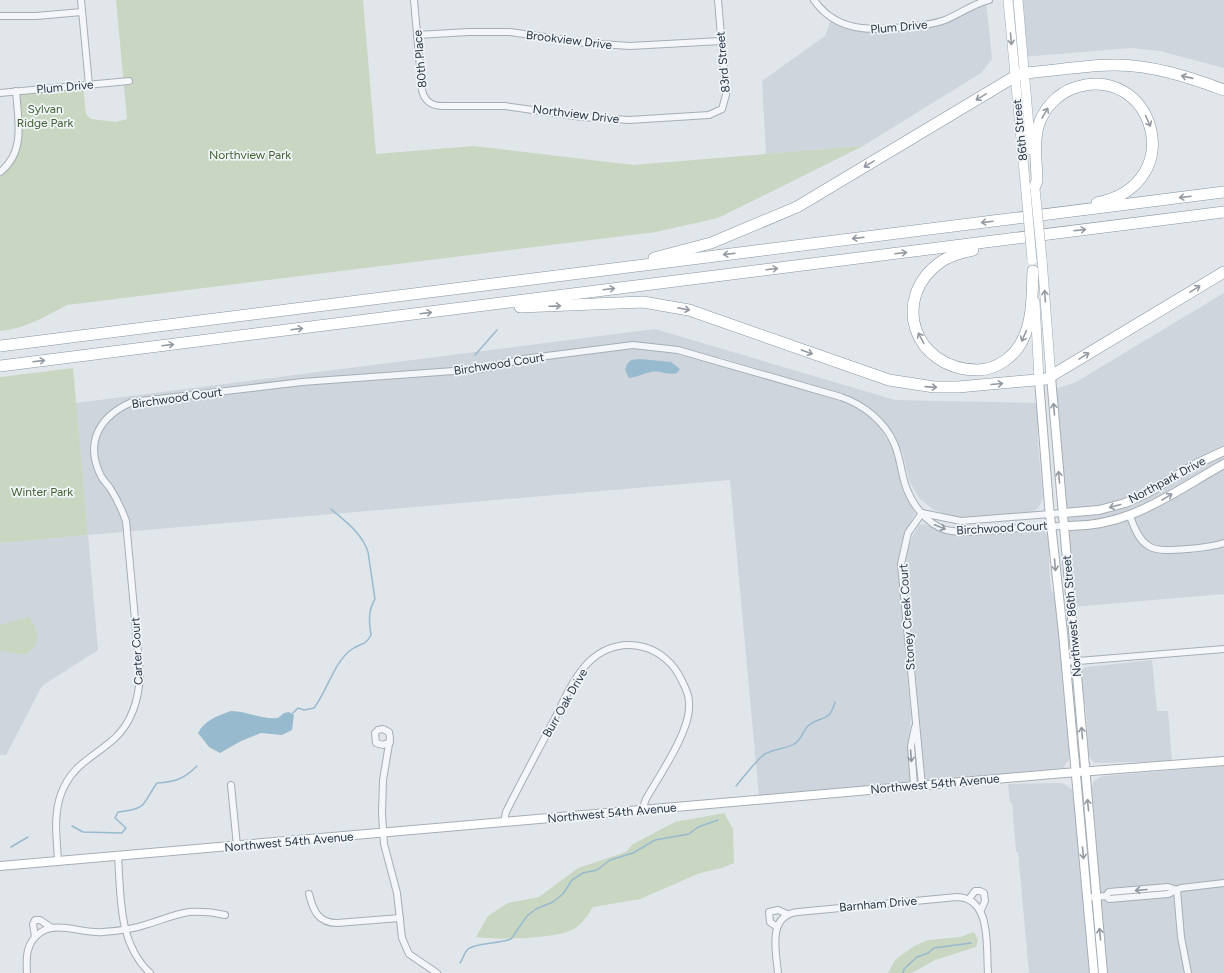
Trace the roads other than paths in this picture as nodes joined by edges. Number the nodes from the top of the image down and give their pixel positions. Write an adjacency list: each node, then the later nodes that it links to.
1 (81, 0): 8 (street)
2 (414, 0): 10 (street, 80th Place)
3 (718, 0): 11 (street, 83rd Street)
4 (814, 0): 5 (street, Plum Drive)
5 (989, 0)
6 (1008, 0): 12 (main road, 86th Street, one-way to 12)
7 (1018, 0): 12 (main road, 86th Street)
8 (82, 12): 9 (street); 14 (street)
9 (0, 16)
10 (417, 35): 11 (street, Brookview Drive); 18 (street, 80th Place)
11 (721, 41): 19 (street, 83rd Street)
12 (1019, 75): 15 (highway, one-way to 12); 21 (main road, 86th Street); 28 (highway, one-way to 28)
13 (130, 82): 14 (street, Plum Drive)
14 (89, 85): 16 (street, Plum Drive)
15 (1224, 90)
16 (16, 91): 17 (street, Plum Drive); 20 (street)
17 (0, 93)
18 (442, 106): 19 (street, Northview Drive)
19 (709, 115)
20 (0, 172)
21 (1032, 189): 24 (highway, one-way to 24); 26 (main road, 86th Street, bridge); 27 (main road, 86th Street, bridge)
22 (1224, 192): 24 (highway, one-way to 24)
23 (1224, 212): 25 (highway, one-way to 23)
24 (1006, 220): 28 (highway, one-way to 28)
25 (1042, 235): 27 (highway, one-way to 25); 30 (highway, one-way to 25)
26 (1042, 259): 33 (main road, Northwest 86th Street, one-way to 26)
27 (1033, 266): 34 (main road, Northwest 86th Street)
28 (612, 269): 31 (highway)
29 (1224, 272): 33 (highway, one-way to 29)
30 (446, 310): 32 (highway, one-way to 30); 34 (highway, one-way to 34)
31 (0, 346)
32 (0, 366)
33 (1051, 377): 34 (highway); 38 (street, Northwest 86th Street, one-way to 33)
34 (1039, 380): 39 (street, Northwest 86th Street)
35 (1224, 451): 38 (street, Northpark Drive, one-way to 38)
36 (1224, 464): 40 (street, Northpark Drive, one-way to 36)
37 (922, 513): 39 (street, Birchwood Court); 41 (street, Birchwood Court, one-way to 41); 43 (street, Birchwood Court); 53 (street, Stoney Creek Court)
38 (1062, 513): 39 (street, Birchwood Court); 42 (street, Northwest 86th Street)
39 (1050, 514): 41 (street, Northwest 86th Street)
40 (1130, 516): 42 (street, Northpark Drive); 44 (street)
41 (1051, 526): 42 (street, Birchwood Court); 46 (street, Northwest 86th Street, one-way to 46)
42 (1064, 526): 47 (street, Northwest 86th Street)
43 (127, 530): 59 (street, Carter Court)
44 (1224, 543)
45 (1224, 649): 47 (street)
46 (1066, 662): 47 (street); 51 (street, Northwest 86th Street)
47 (1076, 662): 50 (street, Northwest 86th Street, one-way to 47)
48 (390, 742): 56 (street)
49 (1224, 761): 50 (street, Northwest 54th Avenue)
50 (1085, 772): 51 (street, Northwest 54th Avenue); 65 (street, Northwest 86th Street, one-way to 50)
51 (1075, 773): 53 (street, Northwest 54th Avenue); 64 (street, Northwest 86th Street, one-way to 64)
52 (231, 785): 57 (street)
53 (918, 786): 54 (street, Northwest 54th Avenue)
54 (642, 810): 55 (street, Northwest 54th Avenue); 55 (street, Burr Oak Drive)
55 (504, 822): 56 (street, Northwest 54th Avenue)
56 (383, 834): 57 (street, Northwest 54th Avenue); 70 (street)
57 (237, 846): 58 (street, Northwest 54th Avenue)
58 (118, 856): 59 (street, Northwest 54th Avenue); 73 (street)
59 (58, 861): 60 (street, Northwest 54th Avenue)
60 (0, 866)
61 (1224, 883): 62 (street)
62 (1177, 890): 65 (street); 82 (street)
63 (309, 894): 70 (street)
64 (1087, 897): 65 (street); 80 (street, Northwest 86th Street)
65 (1096, 897): 81 (street, Northwest 86th Street, one-way to 65)
66 (969, 899): 67 (street); 67 (street); 68 (street, Barnham Drive)
67 (981, 910): 79 (street)
68 (787, 914): 71 (street); 71 (street)
69 (225, 915): 73 (street)
70 (400, 918): 77 (street)
71 (777, 927): 78 (street)
72 (52, 928): 73 (street); 74 (street); 74 (street)
73 (125, 929): 76 (street)
74 (35, 937): 75 (street)
75 (27, 973)
76 (150, 973)
77 (436, 973)
78 (778, 973)
79 (988, 973)
80 (1094, 973)
81 (1103, 973)
82 (1188, 973)

